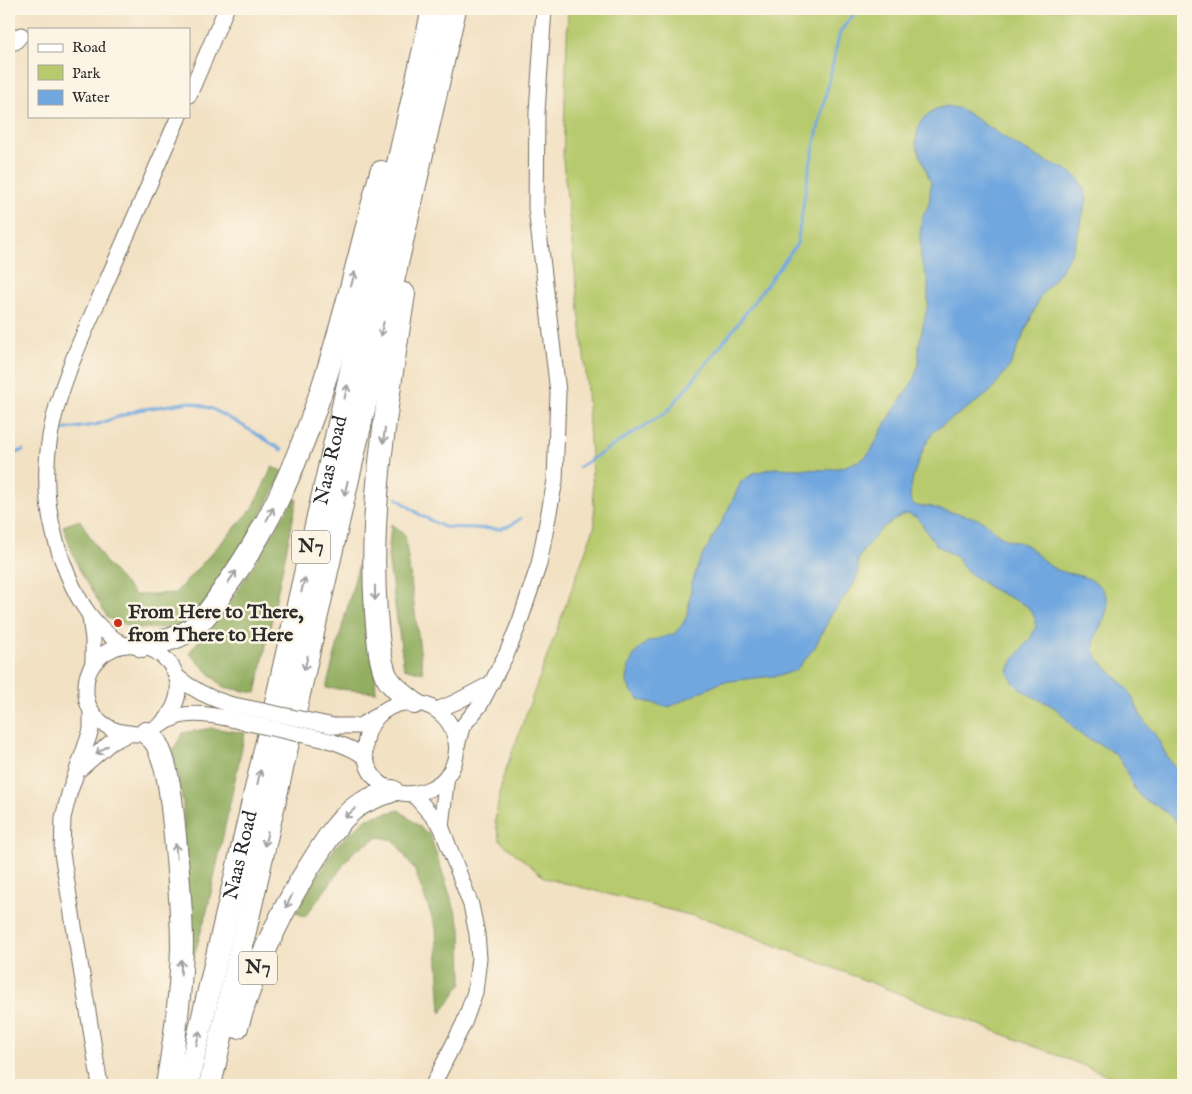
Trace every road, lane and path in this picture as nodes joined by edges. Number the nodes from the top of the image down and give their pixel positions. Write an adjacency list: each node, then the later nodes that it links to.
1 (226, 9): 6 (street)
2 (424, 9): 9 (highway, N7, one-way to 2)
3 (433, 9): 27 (highway, Naas Road / N7, one-way to 3)
4 (457, 9): 13 (highway, N7, one-way to 13); 28 (highway, Naas Road / N7, one-way to 28)
5 (544, 9): 12 (street)
6 (190, 93)
7 (178, 118): 8 (street)
8 (90, 617): 9 (street); 10 (street)
9 (133, 646): 10 (street); 11 (street)
10 (93, 664): 14 (street)
11 (176, 676): 16 (street); 18 (street)
12 (492, 683): 15 (street); 19 (street)
13 (414, 703): 15 (street); 17 (street)
14 (90, 710): 18 (street); 21 (street)
15 (437, 710): 19 (street)
16 (227, 711): 17 (street, bridge); 18 (street); 20 (street, bridge)
17 (376, 716): 20 (street)
18 (146, 730): 21 (street, one-way to 21); 26 (highway, one-way to 18)
19 (457, 746): 22 (street)
20 (365, 758): 23 (street)
21 (77, 772): 25 (street)
22 (448, 775): 23 (street); 24 (street)
23 (402, 792): 24 (street); 29 (highway, N7, one-way to 29)
24 (441, 826): 30 (street)
25 (100, 1085)
26 (167, 1085)
27 (187, 1085)
28 (210, 1085)
29 (220, 1085)
30 (433, 1085)

